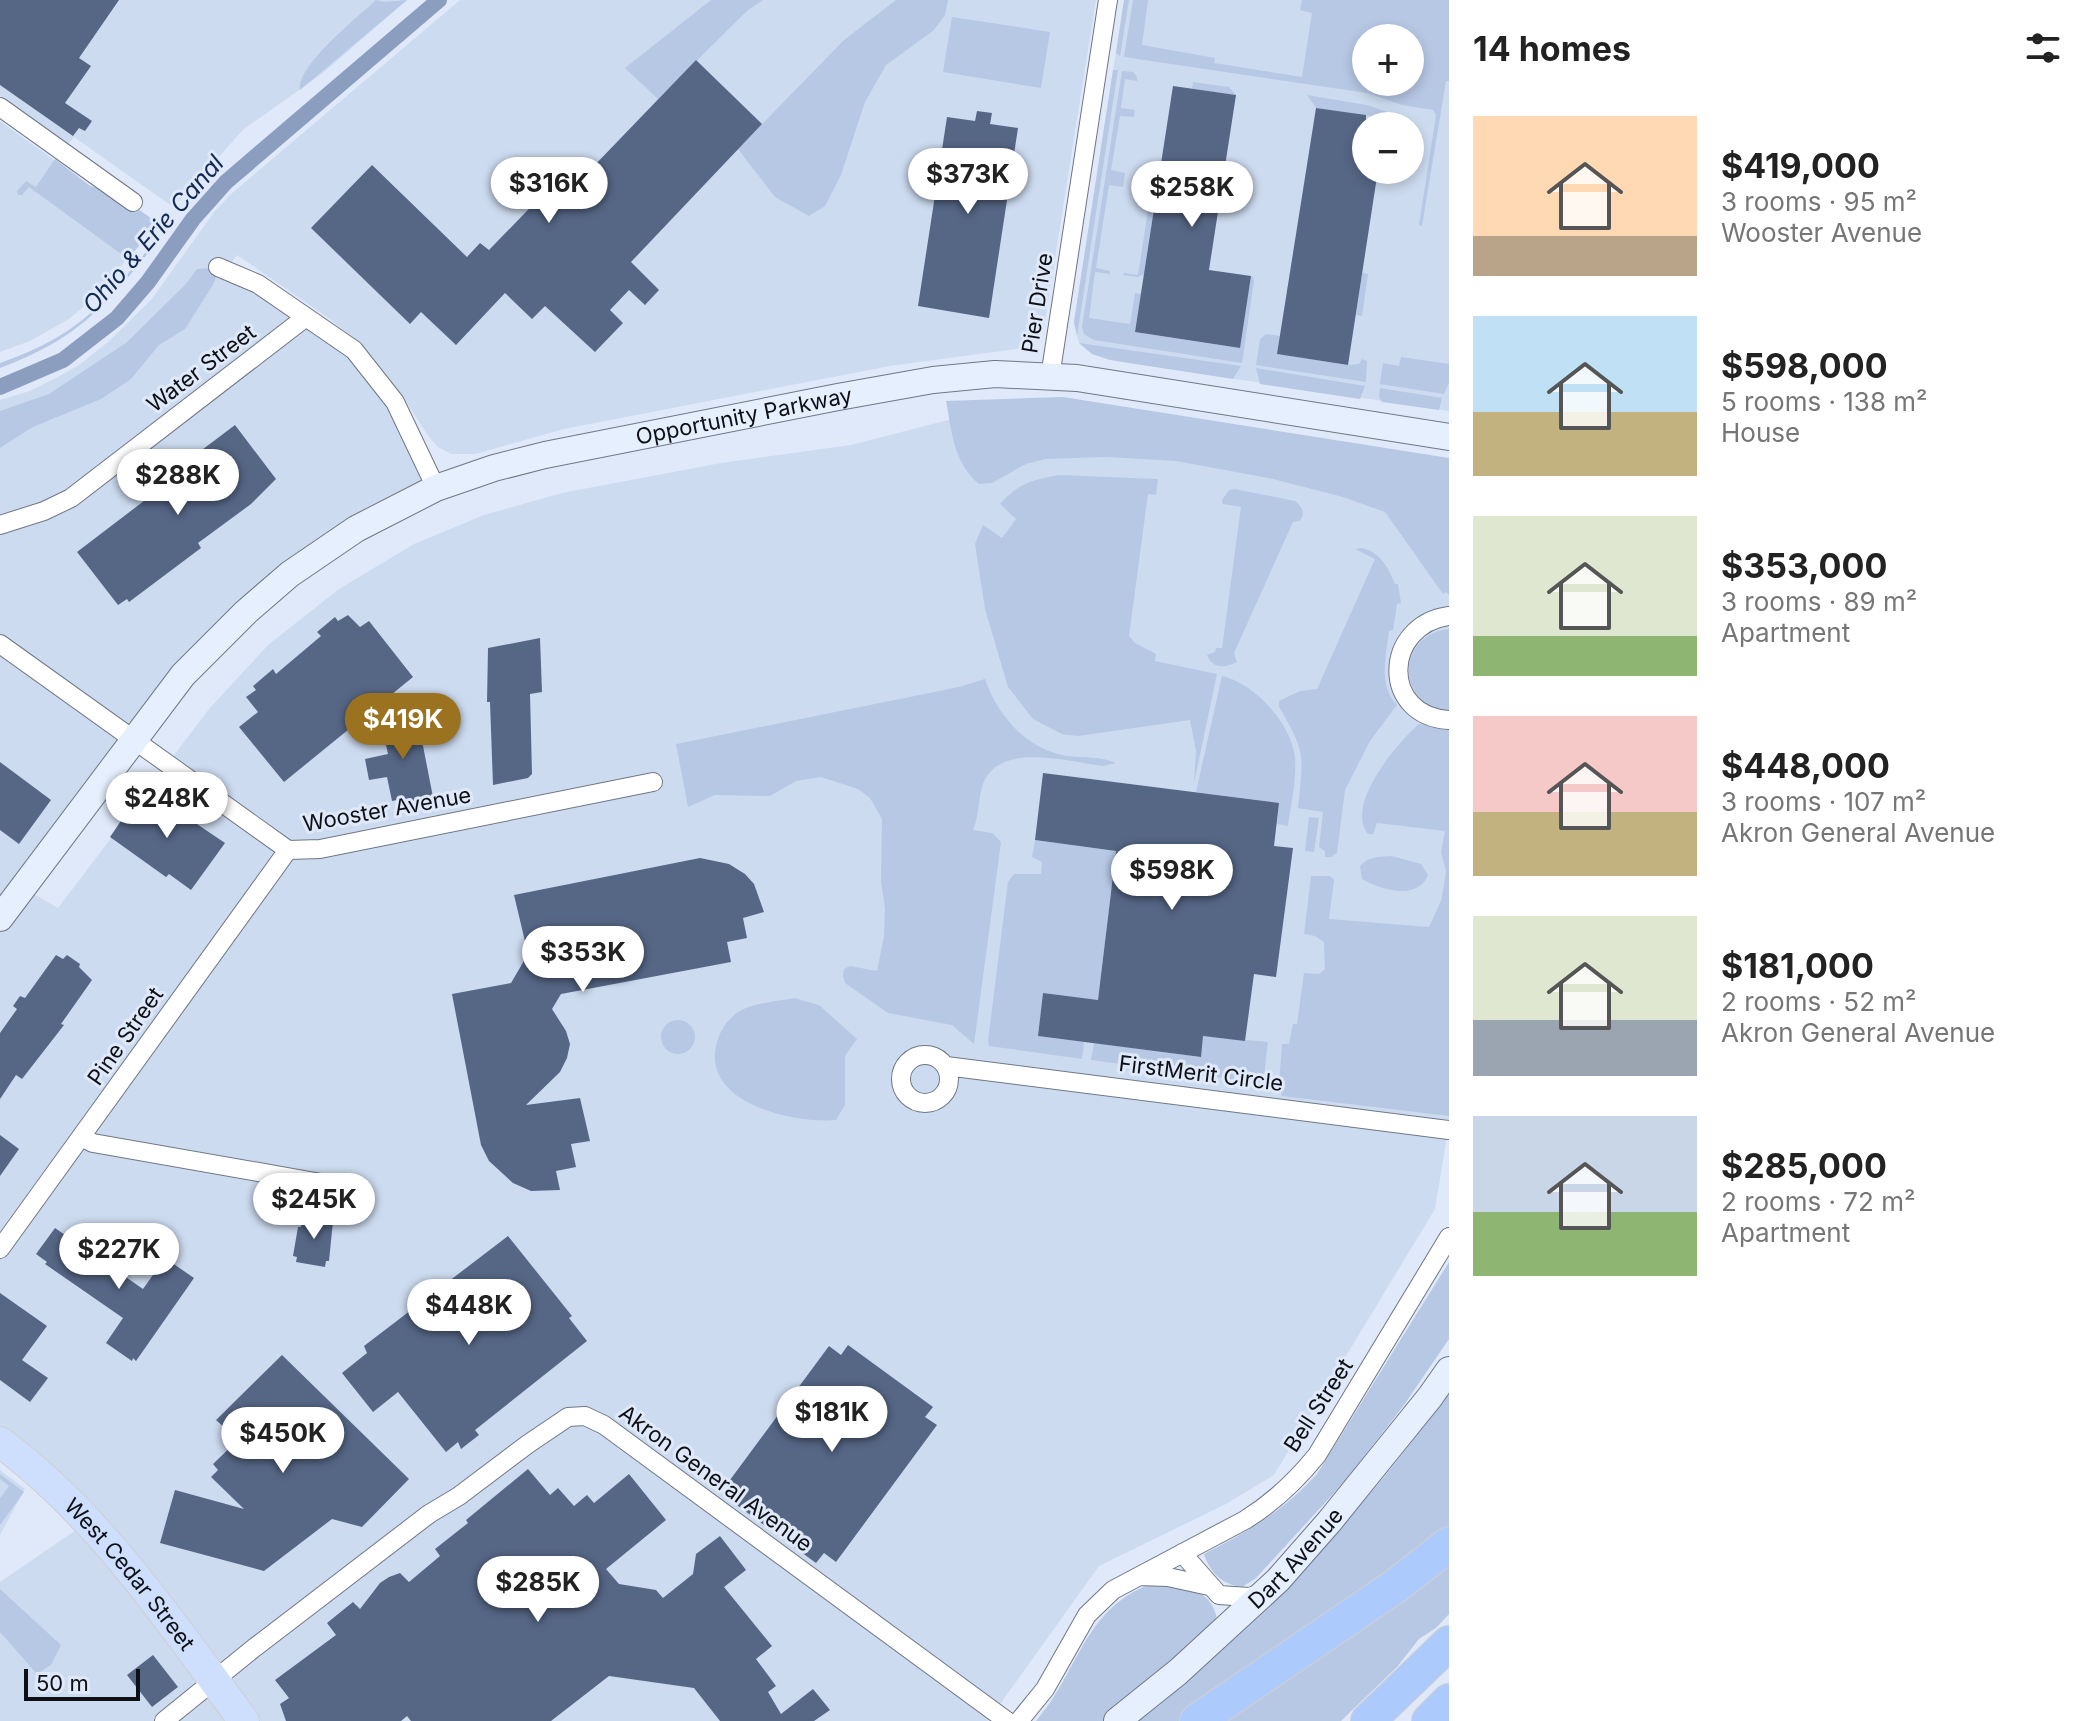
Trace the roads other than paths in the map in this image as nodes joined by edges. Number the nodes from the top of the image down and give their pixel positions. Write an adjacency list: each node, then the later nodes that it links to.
1 (1108, 0): 6 (street, Pier Drive)
2 (0, 107): 3 (street)
3 (133, 202)
4 (218, 267): 5 (street)
5 (306, 317): 8 (street); 9 (street, Water Street)
6 (1050, 377): 7 (main road, Opportunity Parkway); 8 (main road, Opportunity Parkway)
7 (1449, 437)
8 (436, 488): 13 (main road, Opportunity Parkway)
9 (0, 525)
10 (1449, 616): 12 (street)
11 (0, 644): 13 (street, Wooster Avenue)
12 (1449, 720)
13 (134, 739): 15 (street, Wooster Avenue); 16 (main road, Opportunity Parkway)
14 (653, 782): 15 (street, Wooster Avenue)
15 (288, 850): 19 (street, Pine Street)
16 (0, 918)
17 (946, 1066): 18 (street, FirstMerit Circle)
18 (1449, 1130)
19 (81, 1137): 20 (street); 22 (street, Pine Street)
20 (321, 1183)
21 (1449, 1237): 26 (street, Bell Street)
22 (0, 1249)
23 (1449, 1370): 29 (main road, Dart Avenue)
24 (0, 1442): 32 (main road, West Cedar Street)
25 (1449, 1544): 39 (highway)
26 (1182, 1553): 27 (street, Bell Street); 28 (street)
27 (1136, 1576): 28 (street); 37 (street, Bell Street)
28 (1214, 1591): 29 (street); 30 (street)
29 (1264, 1593): 30 (main road, Dart Avenue)
30 (1218, 1635): 38 (main road, Dart Avenue)
31 (1449, 1643): 40 (highway)
32 (214, 1681): 34 (street, Akron General Avenue); 35 (main road, West Cedar Street); 36 (street, Akron General Avenue)
33 (1449, 1701): 41 (highway)
34 (164, 1721)
35 (244, 1721)
36 (1007, 1721)
37 (1019, 1721)
38 (1117, 1721)
39 (1197, 1721)
40 (1368, 1721)
41 (1429, 1721)

